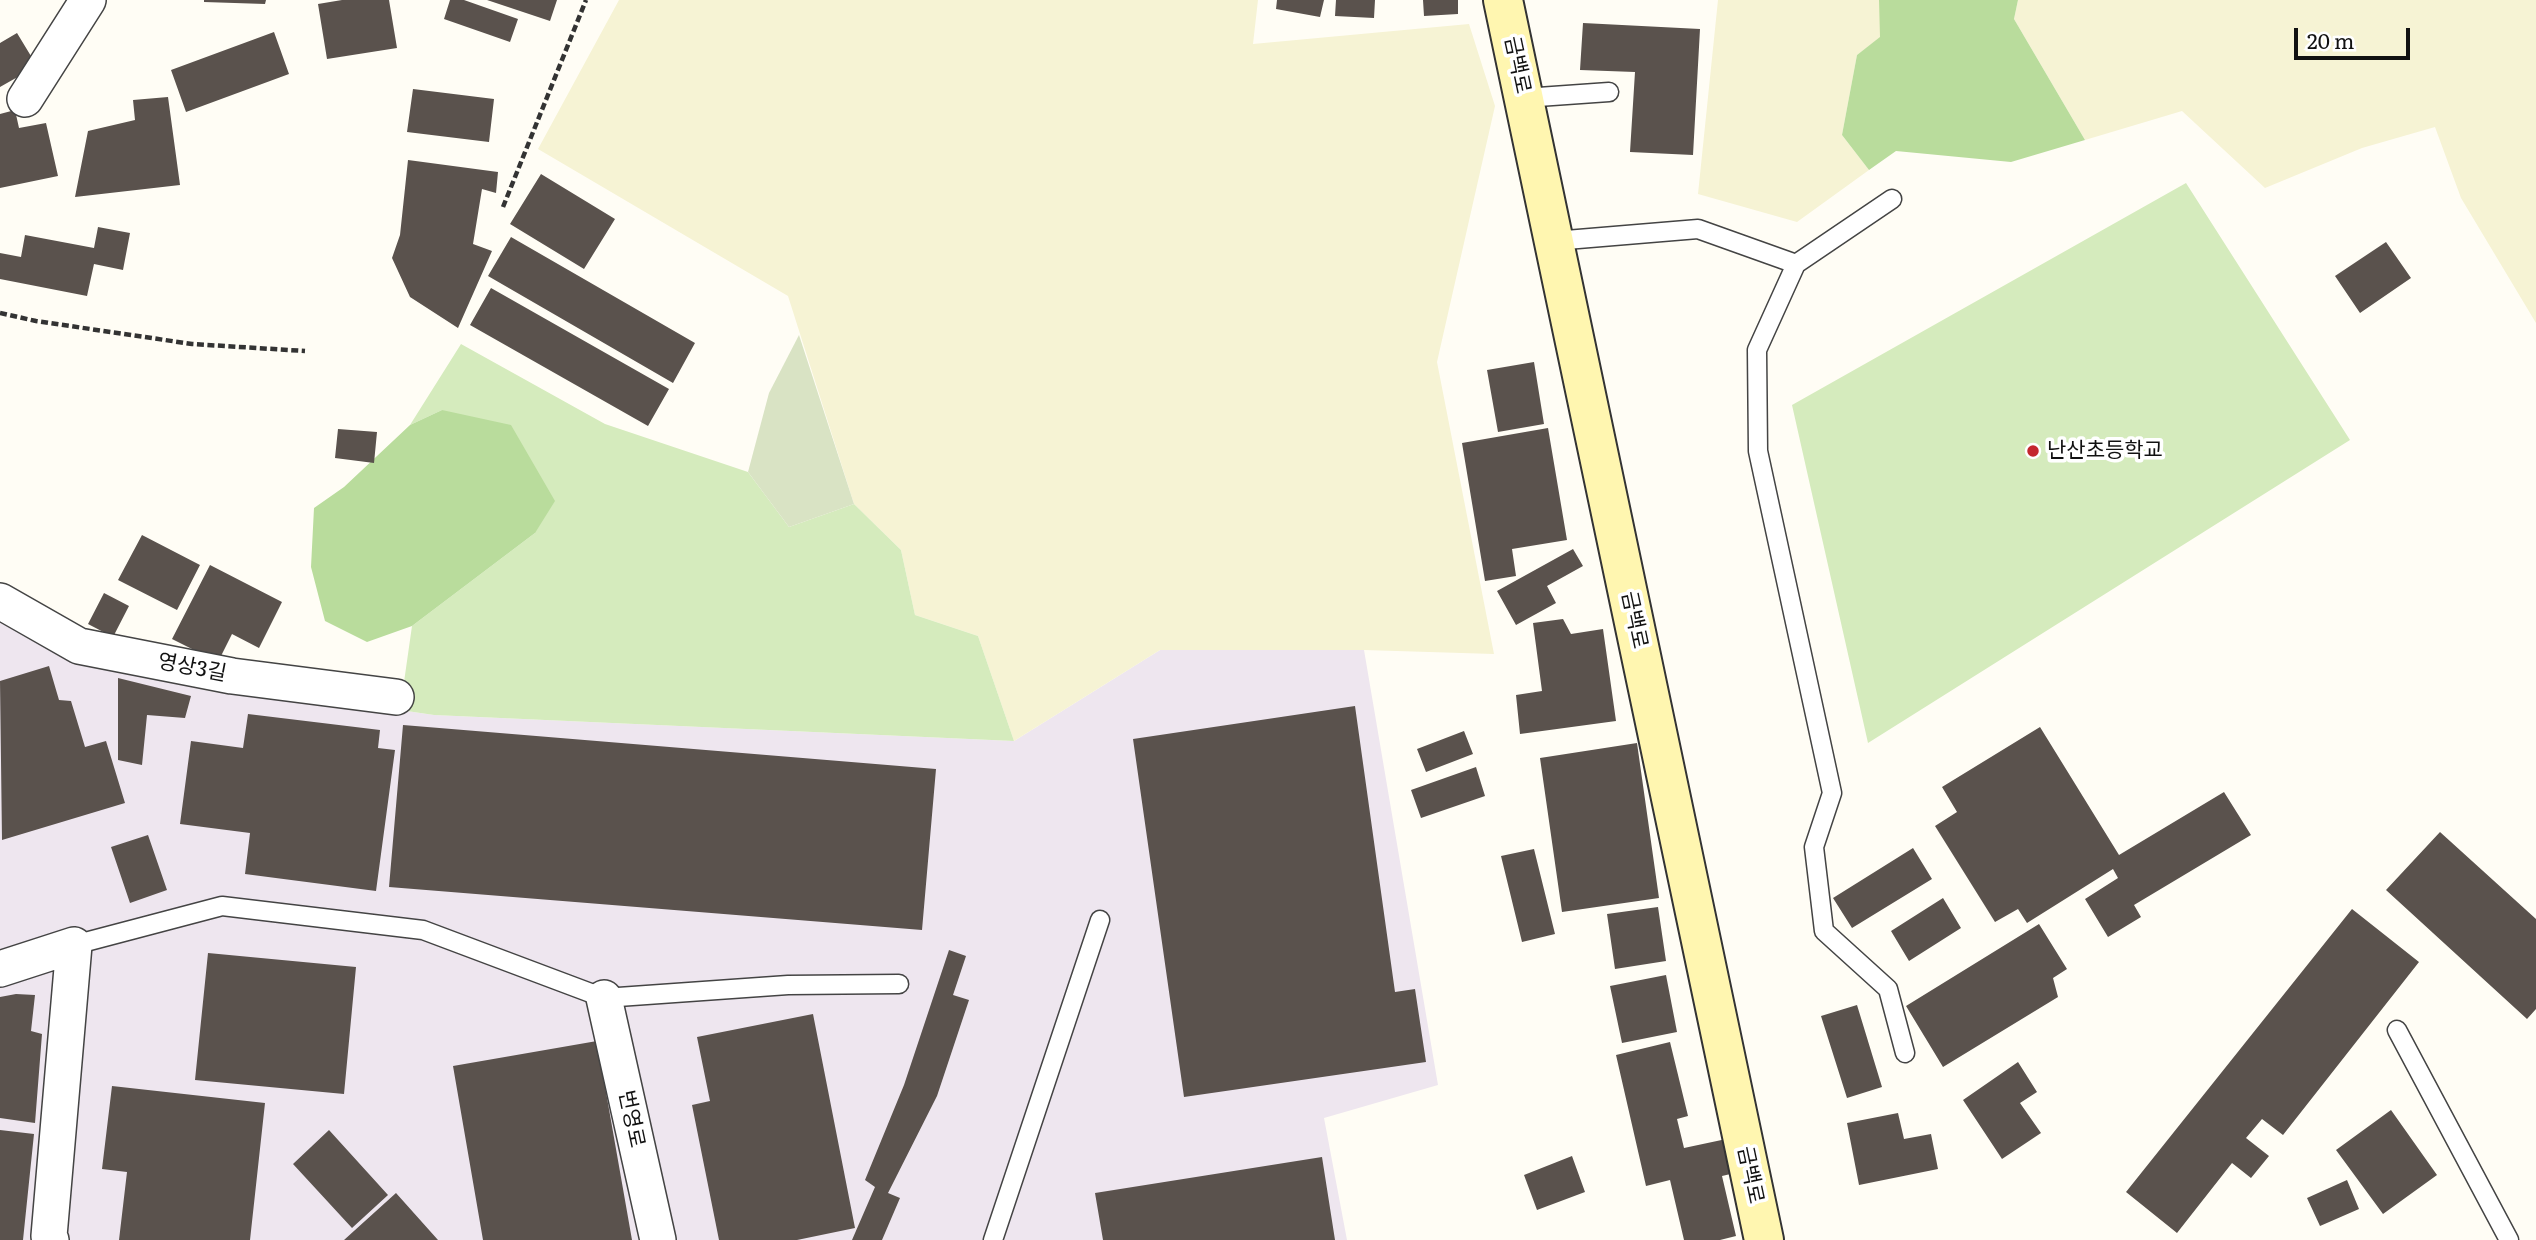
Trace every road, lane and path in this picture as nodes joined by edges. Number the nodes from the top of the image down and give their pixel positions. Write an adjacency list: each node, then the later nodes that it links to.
1 (88, 0): 6 (street)
2 (586, 0): 8 (path)
3 (1503, 0): 5 (street, 금백로)
4 (1609, 92): 5 (lane)
5 (1524, 98): 9 (street, 금백로)
6 (25, 99)
7 (1892, 199): 10 (lane)
8 (503, 207)
9 (1554, 241): 10 (lane); 25 (street, 금백로)
10 (1796, 264): 21 (lane)
11 (0, 313): 12 (path)
12 (305, 351)
13 (0, 601): 14 (street, 영상3길)
14 (396, 696)
15 (1100, 920): 24 (lane)
16 (74, 945): 17 (street); 19 (lane); 22 (street)
17 (0, 969)
18 (900, 984): 19 (lane)
19 (604, 998): 23 (street, 번영로)
20 (2397, 1030): 26 (lane)
21 (1905, 1054)
22 (51, 1240)
23 (658, 1240)
24 (993, 1240)
25 (1764, 1240)
26 (2510, 1240)

